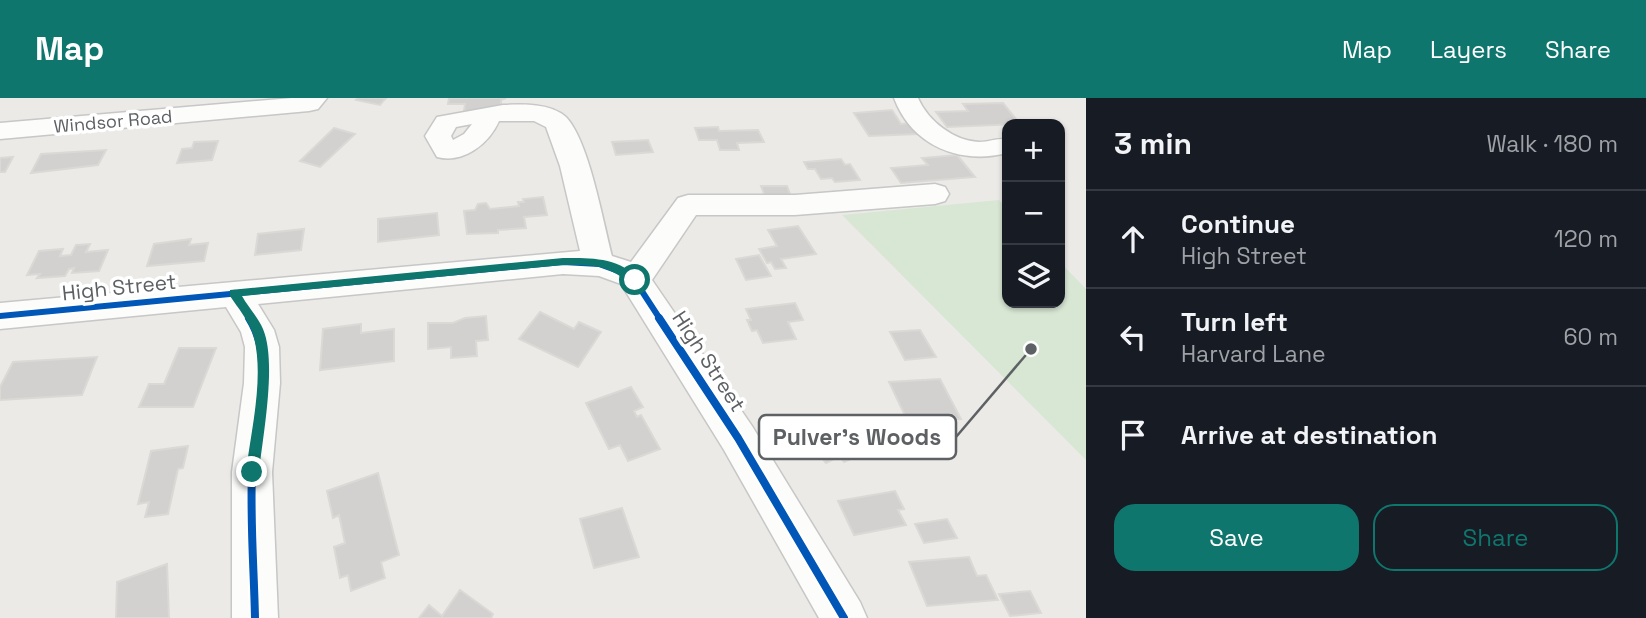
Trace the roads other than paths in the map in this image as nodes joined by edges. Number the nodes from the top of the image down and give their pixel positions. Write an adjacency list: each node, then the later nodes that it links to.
1 (117, 98): 5 (street)
2 (906, 98): 7 (street)
3 (312, 101): 5 (street, Windsor Road)
4 (488, 115): 9 (street)
5 (107, 121): 6 (street, Windsor Road)
6 (0, 131)
7 (1002, 146)
8 (935, 194): 10 (street)
9 (597, 262): 10 (street, High Street); 11 (street, High Street)
10 (635, 280): 14 (street, High Street)
11 (234, 293): 12 (street, High Street); 13 (street)
12 (0, 316)
13 (255, 618)
14 (845, 618)

